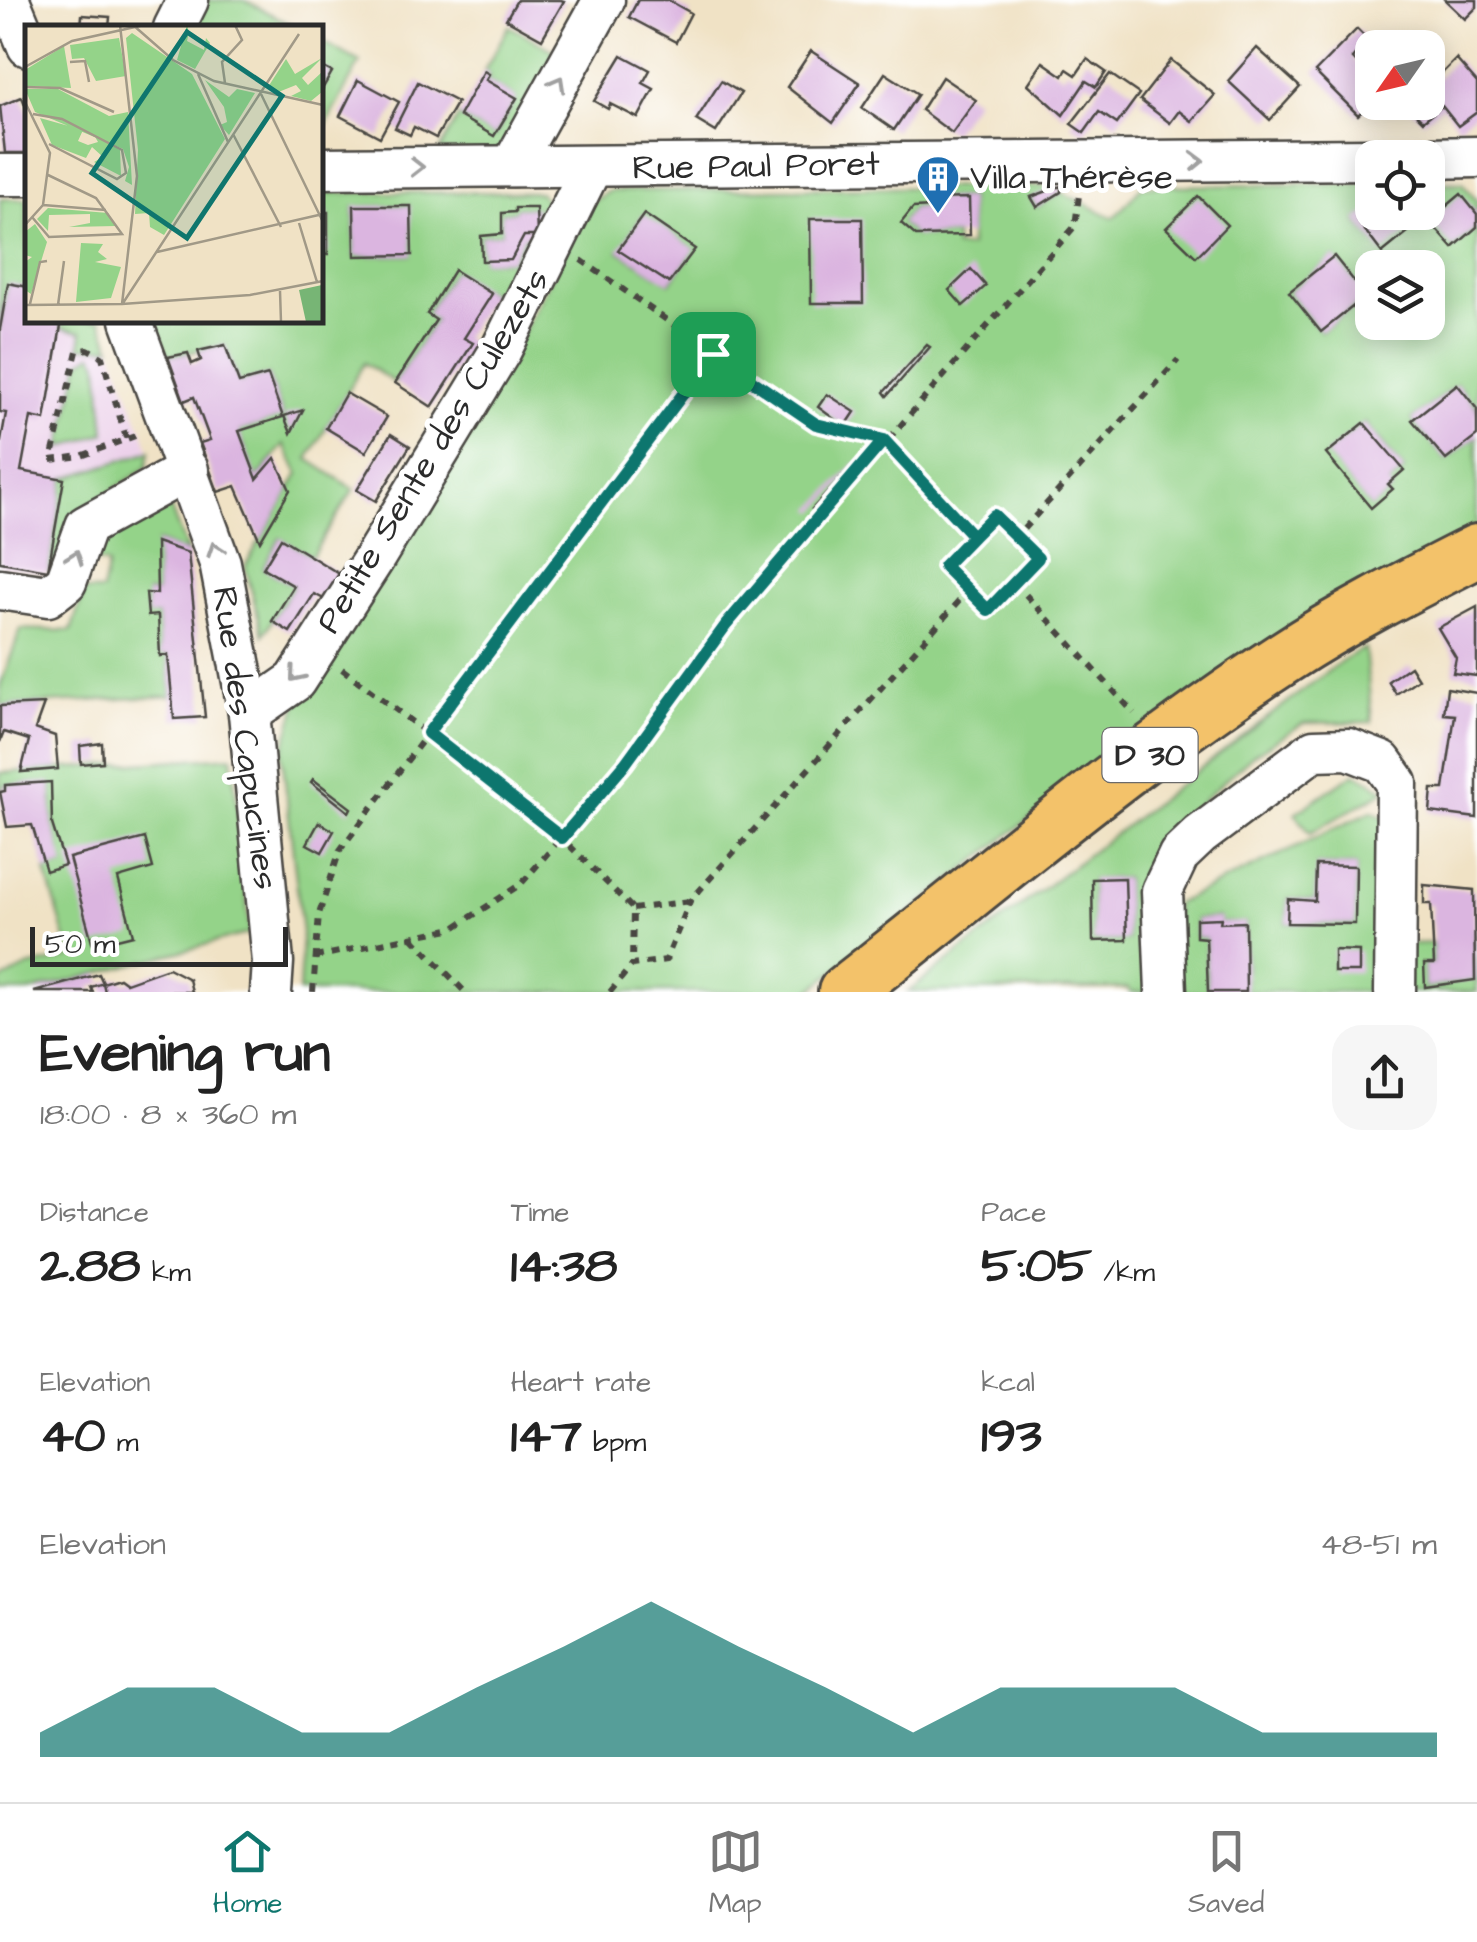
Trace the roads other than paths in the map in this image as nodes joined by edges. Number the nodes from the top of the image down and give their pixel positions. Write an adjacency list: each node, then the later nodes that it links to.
1 (9, 0): 5 (street)
2 (188, 0): 4 (street)
3 (604, 0): 9 (street, one-way to 3)
4 (176, 25)
5 (25, 39)
6 (1445, 158): 7 (street)
7 (1477, 158)
8 (1355, 159): 11 (street, Rue Paul Poret, one-way to 8)
9 (512, 166): 10 (street, Rue Paul Poret, one-way to 9); 11 (street, Rue Paul Poret)
10 (322, 168)
11 (591, 168): 16 (street, Petite Sente des Culezets, one-way to 16)
12 (132, 322): 13 (street, Rue des Capucines)
13 (188, 470): 15 (street, one-way to 13); 16 (street, Rue des Capucines, one-way to 13)
14 (1477, 550): 18 (main road, D 30)
15 (0, 589)
16 (249, 713): 17 (street, Rue des Capucines)
17 (271, 992)
18 (845, 992)
19 (1166, 992): 20 (street)
20 (1395, 992)

